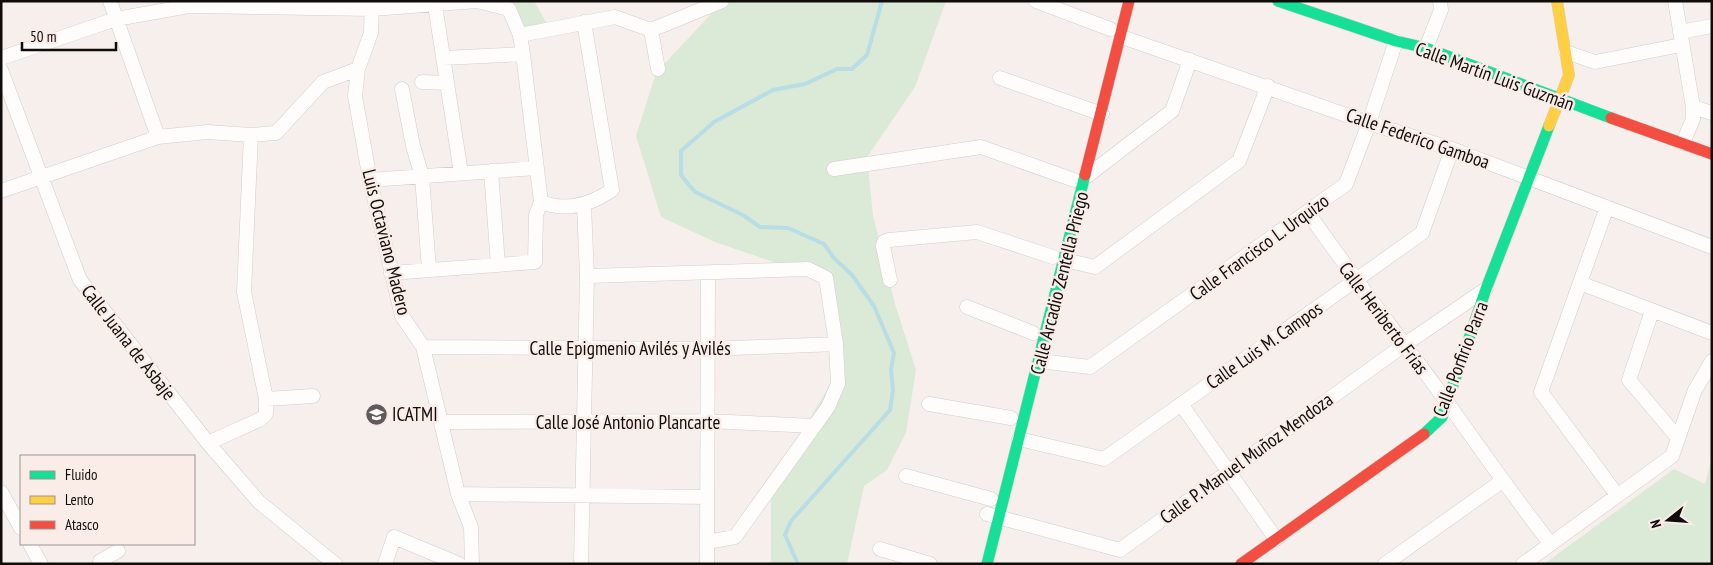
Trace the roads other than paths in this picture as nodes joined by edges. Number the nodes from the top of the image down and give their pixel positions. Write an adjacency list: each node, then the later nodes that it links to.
1 (110, 1): 16 (street)
2 (722, 1): 20 (street)
3 (1117, 1): 19 (street, Calle Arcadio Zentella Priego)
4 (1129, 1): 22 (street, Calle Arcadio Zentella Priego)
5 (1278, 1): 15 (street, Calle Martín Luis Guzmán)
6 (1319, 1): 15 (street)
7 (1440, 1): 25 (street)
8 (1557, 1): 26 (street, Calle Porfirio Parra)
9 (1675, 1): 23 (street)
10 (488, 2): 13 (street); 14 (street)
11 (1036, 2): 19 (street)
12 (372, 5): 13 (street); 16 (street); 31 (street, Luis Octaviano Madero)
13 (435, 5): 29 (street)
14 (513, 5): 21 (street)
15 (1319, 16): 24 (street, Calle Martín Luis Guzmán)
16 (116, 19): 28 (street); 45 (street)
17 (584, 22): 20 (street); 21 (street); 60 (street)
18 (1712, 26): 23 (street)
19 (1110, 29): 41 (street, Calle Arcadio Zentella Priego)
20 (651, 30): 32 (street)
21 (520, 35): 27 (street)
22 (1122, 36): 30 (street, Calle Federico Gamboa); 41 (street, Calle Arcadio Zentella Priego)
23 (1681, 38): 26 (street); 40 (street)
24 (1396, 41): 25 (street, Calle Martín Luis Guzmán); 43 (street, Calle Francisco L. Urquizo)
25 (1426, 48): 39 (street, Calle Martín Luis Guzmán)
26 (1566, 52): 39 (street, Calle Porfirio Parra)
27 (523, 54): 29 (street); 49 (street)
28 (1, 58)
29 (443, 58): 36 (street)
30 (1190, 60): 37 (street, Calle Federico Gamboa); 56 (street)
31 (358, 69): 44 (street); 57 (street, Luis Octaviano Madero)
32 (658, 69)
33 (1, 70): 55 (street, Calle Juana de Asbaje)
34 (1000, 78): 41 (street)
35 (422, 82): 36 (street)
36 (447, 83): 52 (street)
37 (1268, 86): 43 (street, Calle Federico Gamboa); 64 (street)
38 (402, 89): 53 (street)
39 (1561, 100): 46 (street, Calle Martín Luis Guzmán); 54 (street, Calle Porfirio Parra)
40 (1692, 107): 42 (street); 46 (street)
41 (1096, 112): 56 (street, Calle Arcadio Zentella Priego)
42 (1712, 113)
43 (1369, 122): 47 (street, Calle Federico Gamboa); 62 (street, Calle Francisco L. Urquizo)
44 (250, 135): 45 (street); 86 (street)
45 (158, 138): 55 (street)
46 (1683, 143): 48 (street, Calle Martín Luis Guzmán)
47 (1452, 148): 54 (street, Calle Federico Gamboa); 71 (street, Calle Luis M. Campos)
48 (1712, 154)
49 (537, 168): 51 (street); 59 (street)
50 (834, 169): 56 (street)
51 (491, 171): 52 (street); 65 (street)
52 (461, 173): 53 (street)
53 (422, 176): 57 (street); 66 (street)
54 (1531, 177): 61 (street, Calle Federico Gamboa); 73 (street, Calle Porfirio Parra)
55 (40, 178): 58 (street); 97 (street, Calle Juana de Asbaje)
56 (1080, 178): 64 (street, Calle Arcadio Zentella Priego)
57 (370, 180): 68 (street, Luis Octaviano Madero)
58 (1, 191)
59 (542, 202): 60 (street); 65 (street)
60 (584, 205): 69 (street)
61 (1607, 207): 63 (street, Calle Federico Gamboa); 72 (street)
62 (1308, 213): 71 (street, Calle Heriberto Frías); 83 (street, Calle Francisco L. Urquizo)
63 (1712, 247)
64 (1059, 258): 70 (street); 76 (street, Calle Arcadio Zentella Priego); 83 (street, Calle Arcadio Zentella Priego)
65 (498, 266): 66 (street)
66 (429, 270): 68 (street)
67 (708, 273): 69 (street); 78 (street); 82 (street)
68 (391, 274): 80 (street, Luis Octaviano Madero)
69 (586, 276): 81 (street)
70 (890, 280)
71 (1355, 280): 79 (street, Calle Heriberto Frías); 89 (street, Calle Luis M. Campos)
72 (1580, 283): 75 (street); 105 (street)
73 (1486, 289): 79 (street, Calle P. Manuel Muñoz Mendoza); 87 (street, Calle Porfirio Parra)
74 (967, 307): 76 (street)
75 (1652, 311): 77 (street); 95 (street)
76 (1033, 333): 93 (street, Calle Arcadio Zentella Priego)
77 (1712, 333)
78 (836, 344): 82 (street, Calle Epigmenio Avilés y Avilés); 94 (street)
79 (1404, 345): 87 (street, Calle Heriberto Frías); 98 (street, Calle P. Manuel Muñoz Mendoza)
80 (423, 347): 81 (street, Calle Epigmenio Avilés y Avilés); 92 (street, Luis Octaviano Madero)
81 (586, 349): 82 (street, Calle Epigmenio Avilés y Avilés); 90 (street)
82 (708, 349): 91 (street)
83 (1039, 361): 96 (street, Calle Arcadio Zentella Priego)
84 (1712, 362): 95 (street)
85 (312, 396): 86 (street)
86 (266, 399): 97 (street)
87 (1447, 402): 100 (street, Calle Heriberto Frías); 110 (street, Calle Porfirio Parra)
88 (929, 404): 93 (street)
89 (1181, 404): 96 (street, Calle Luis M. Campos); 98 (street)
90 (584, 421): 91 (street, Calle José Antonio Plancarte); 92 (street, Calle José Antonio Plancarte); 104 (street)
91 (708, 421): 94 (street, Calle José Antonio Plancarte); 106 (street)
92 (441, 422): 103 (street, Luis Octaviano Madero)
93 (1010, 423)
94 (814, 426): 111 (street)
95 (1678, 438): 105 (street)
96 (1020, 439): 108 (street, Calle Arcadio Zentella Priego)
97 (208, 443): 118 (street, Calle Juana de Asbaje)
98 (1228, 471): 108 (street, Calle P. Manuel Muñoz Mendoza); 110 (street)
99 (906, 476): 107 (street)
100 (1502, 481): 112 (street, Calle Heriberto Frías); 127 (street)
101 (994, 484): 107 (street, Calle Arcadio Zentella Priego)
102 (1, 492): 109 (street)
103 (458, 494): 104 (street); 121 (street, Luis Octaviano Madero)
104 (582, 495): 106 (street); 122 (street)
105 (1617, 496): 112 (street)
106 (707, 497): 111 (street)
107 (991, 499): 108 (street, Calle Arcadio Zentella Priego)
108 (990, 518): 125 (street, Calle Arcadio Zentella Priego)
109 (20, 526)
110 (1276, 539): 126 (street, Calle Porfirio Parra)
111 (707, 542): 123 (street)
112 (1550, 544): 128 (street)
113 (31, 545): 116 (street)
114 (880, 549): 124 (street)
115 (118, 551): 117 (street)
116 (41, 564)
117 (102, 564)
118 (335, 564)
119 (385, 564): 120 (street)
120 (459, 564)
121 (472, 564)
122 (581, 564)
123 (707, 564)
124 (930, 564)
125 (987, 564)
126 (1241, 564)
127 (1386, 564)
128 (1523, 564)

